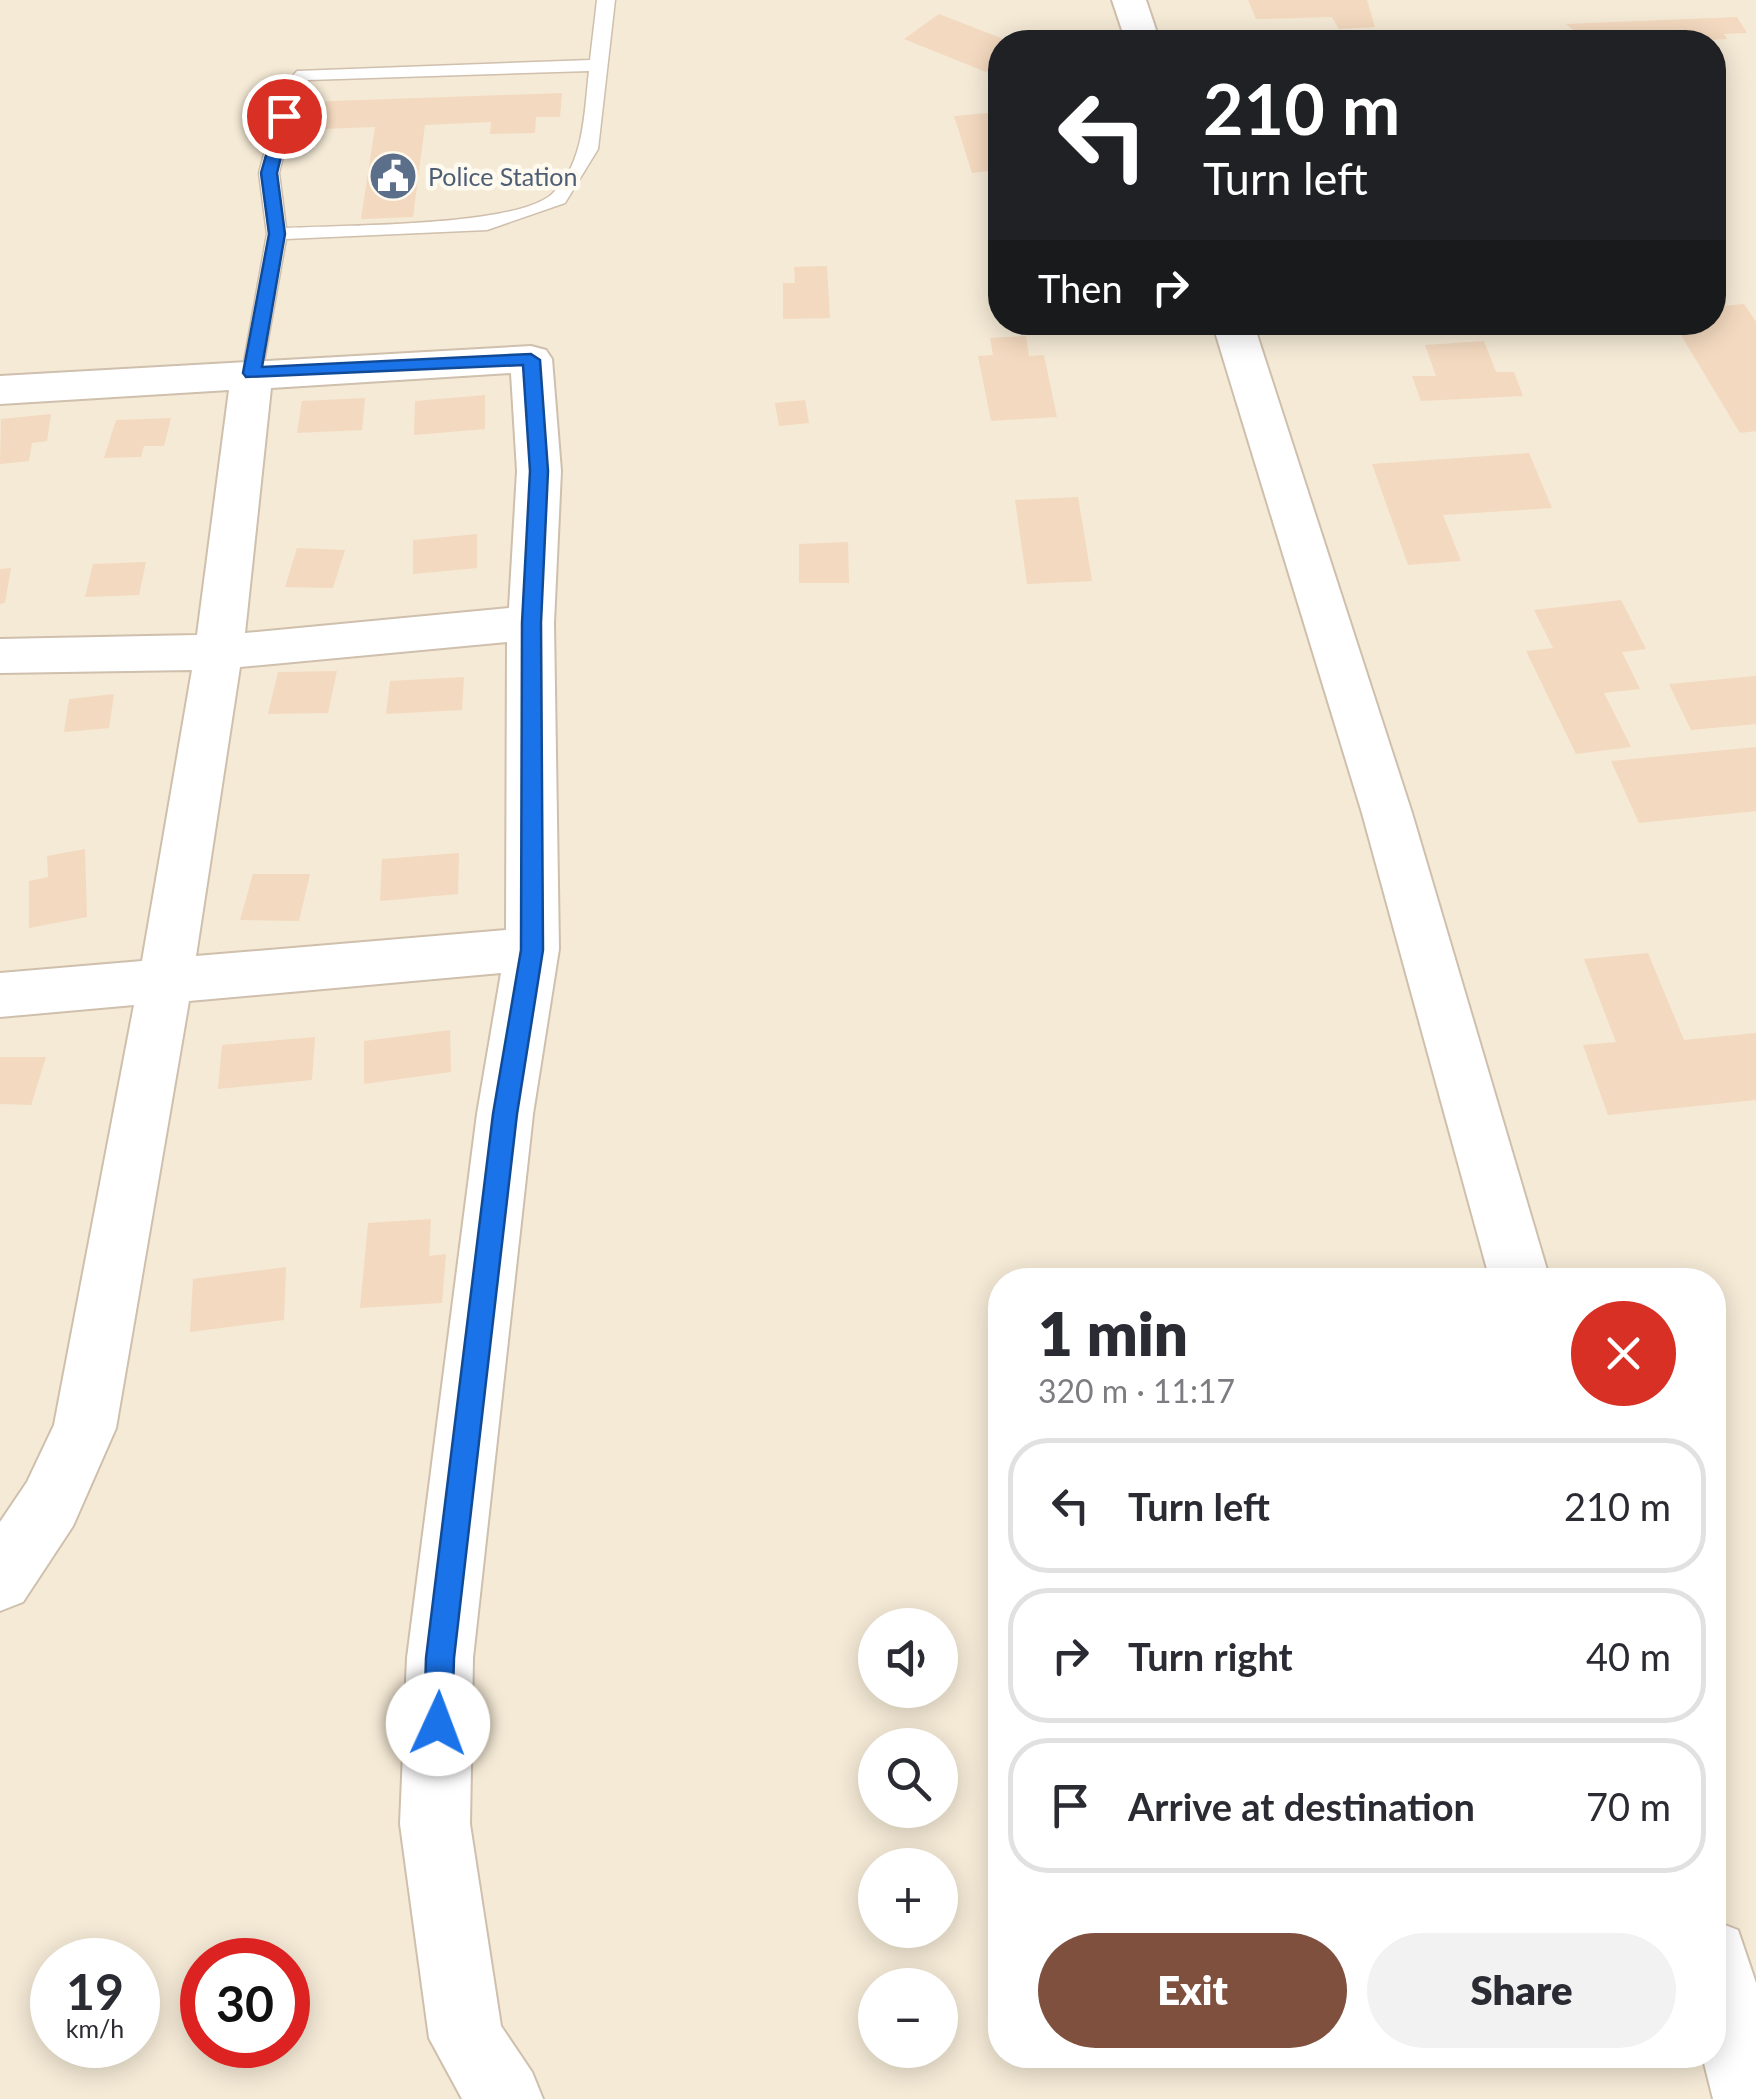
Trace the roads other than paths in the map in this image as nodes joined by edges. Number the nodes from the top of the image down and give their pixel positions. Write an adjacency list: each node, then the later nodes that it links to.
1 (606, 0): 4 (lane)
2 (1130, 0): 3 (street)
3 (1139, 30)
4 (596, 65): 5 (lane); 5 (lane)
5 (277, 234): 7 (lane)
6 (1236, 335): 15 (street)
7 (252, 373): 8 (street); 9 (street); 10 (street)
8 (0, 390)
9 (532, 623): 10 (street); 12 (street)
10 (219, 652): 11 (street); 13 (street)
11 (0, 656)
12 (532, 950): 13 (street); 18 (street)
13 (165, 982): 14 (street); 16 (street)
14 (0, 995)
15 (1517, 1268)
16 (0, 1578)
17 (1726, 2007): 19 (street)
18 (506, 2099)
19 (1751, 2099)

